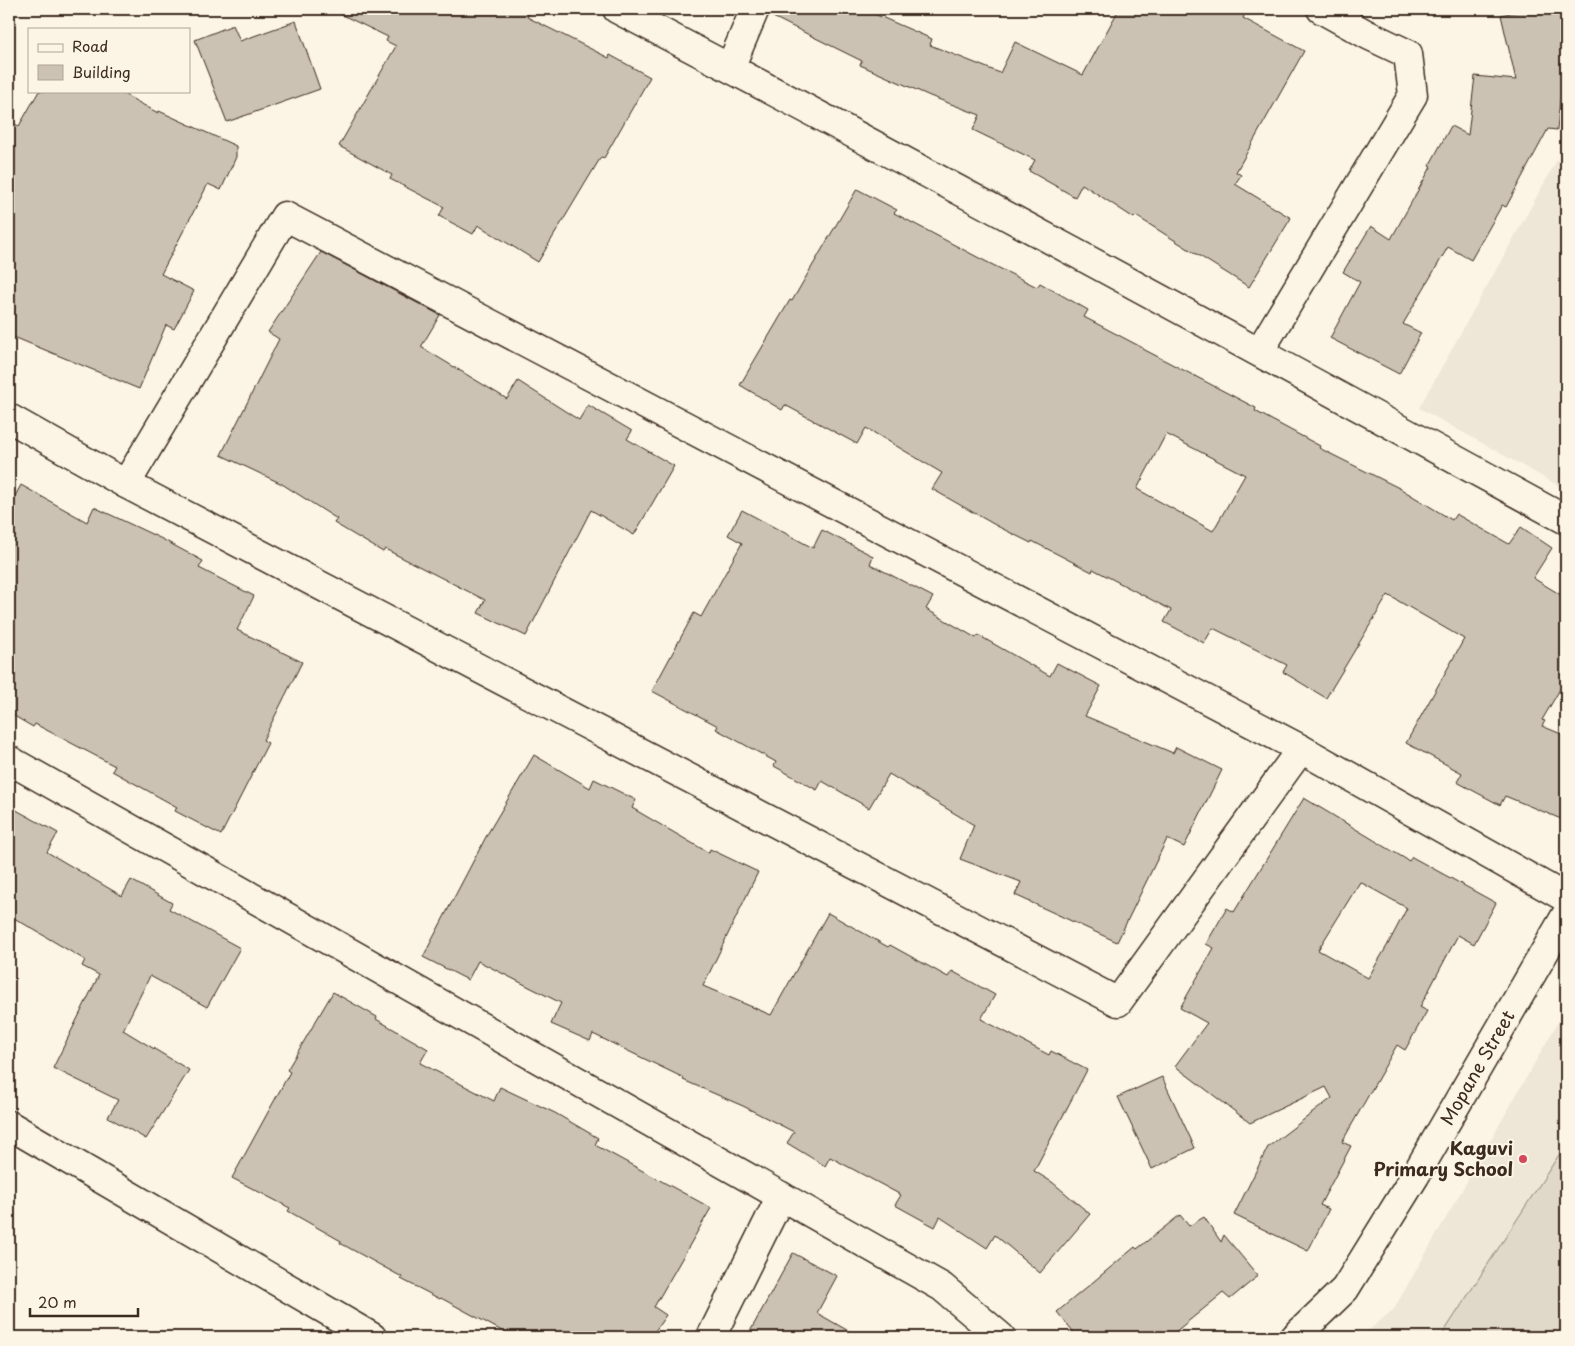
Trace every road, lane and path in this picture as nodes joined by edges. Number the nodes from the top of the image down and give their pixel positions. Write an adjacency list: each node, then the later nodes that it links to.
1 (616, 9): 4 (street)
2 (755, 9): 4 (street)
3 (1321, 9): 5 (street)
4 (730, 68): 5 (street)
5 (1258, 352): 8 (street)
6 (9, 418): 7 (street)
7 (126, 484): 9 (street); 9 (street)
8 (1566, 520)
9 (1301, 749): 11 (street)
10 (9, 760): 14 (street)
11 (1566, 898)
12 (1566, 915): 18 (street, Mopane Street)
13 (9, 1126): 15 (street)
14 (781, 1196): 16 (street); 17 (street)
15 (372, 1337)
16 (711, 1337)
17 (1001, 1337)
18 (1295, 1337)

